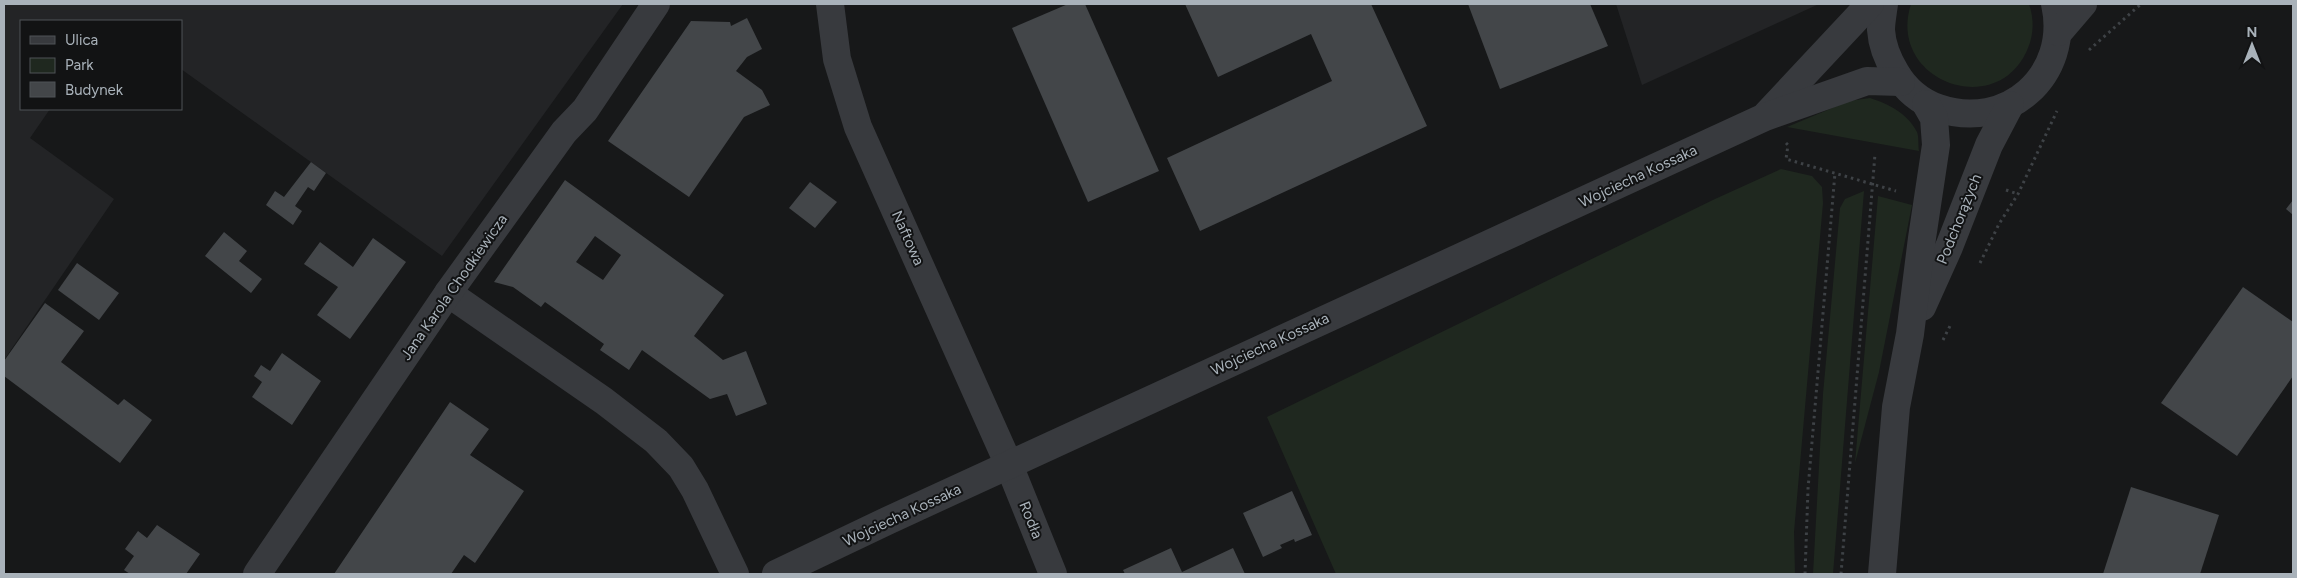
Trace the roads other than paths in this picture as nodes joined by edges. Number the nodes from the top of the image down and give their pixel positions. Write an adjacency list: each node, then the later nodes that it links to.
1 (656, 4): 12 (street, Jana Karola Chodkiewicza)
2 (830, 4): 14 (street, Naftowa)
3 (1870, 4): 11 (street, Wojciecha Kossaka)
4 (1884, 4): 8 (street)
5 (2055, 4): 7 (street)
6 (2083, 4): 7 (street)
7 (2058, 32): 10 (street)
8 (1901, 82): 9 (street); 11 (street, Wojciecha Kossaka)
9 (1926, 104): 10 (street); 13 (street, Podchorążych)
10 (2010, 105): 13 (street, Podchorążych)
11 (1765, 117): 14 (street, Wojciecha Kossaka)
12 (448, 293): 15 (street, Jana Karola Chodkiewicza); 16 (street)
13 (1910, 334): 19 (street, Podchorążych)
14 (1009, 465): 17 (street, Wojciecha Kossaka); 18 (street, Rodła)
15 (257, 574)
16 (735, 574)
17 (776, 574)
18 (1054, 574)
19 (1882, 574)

